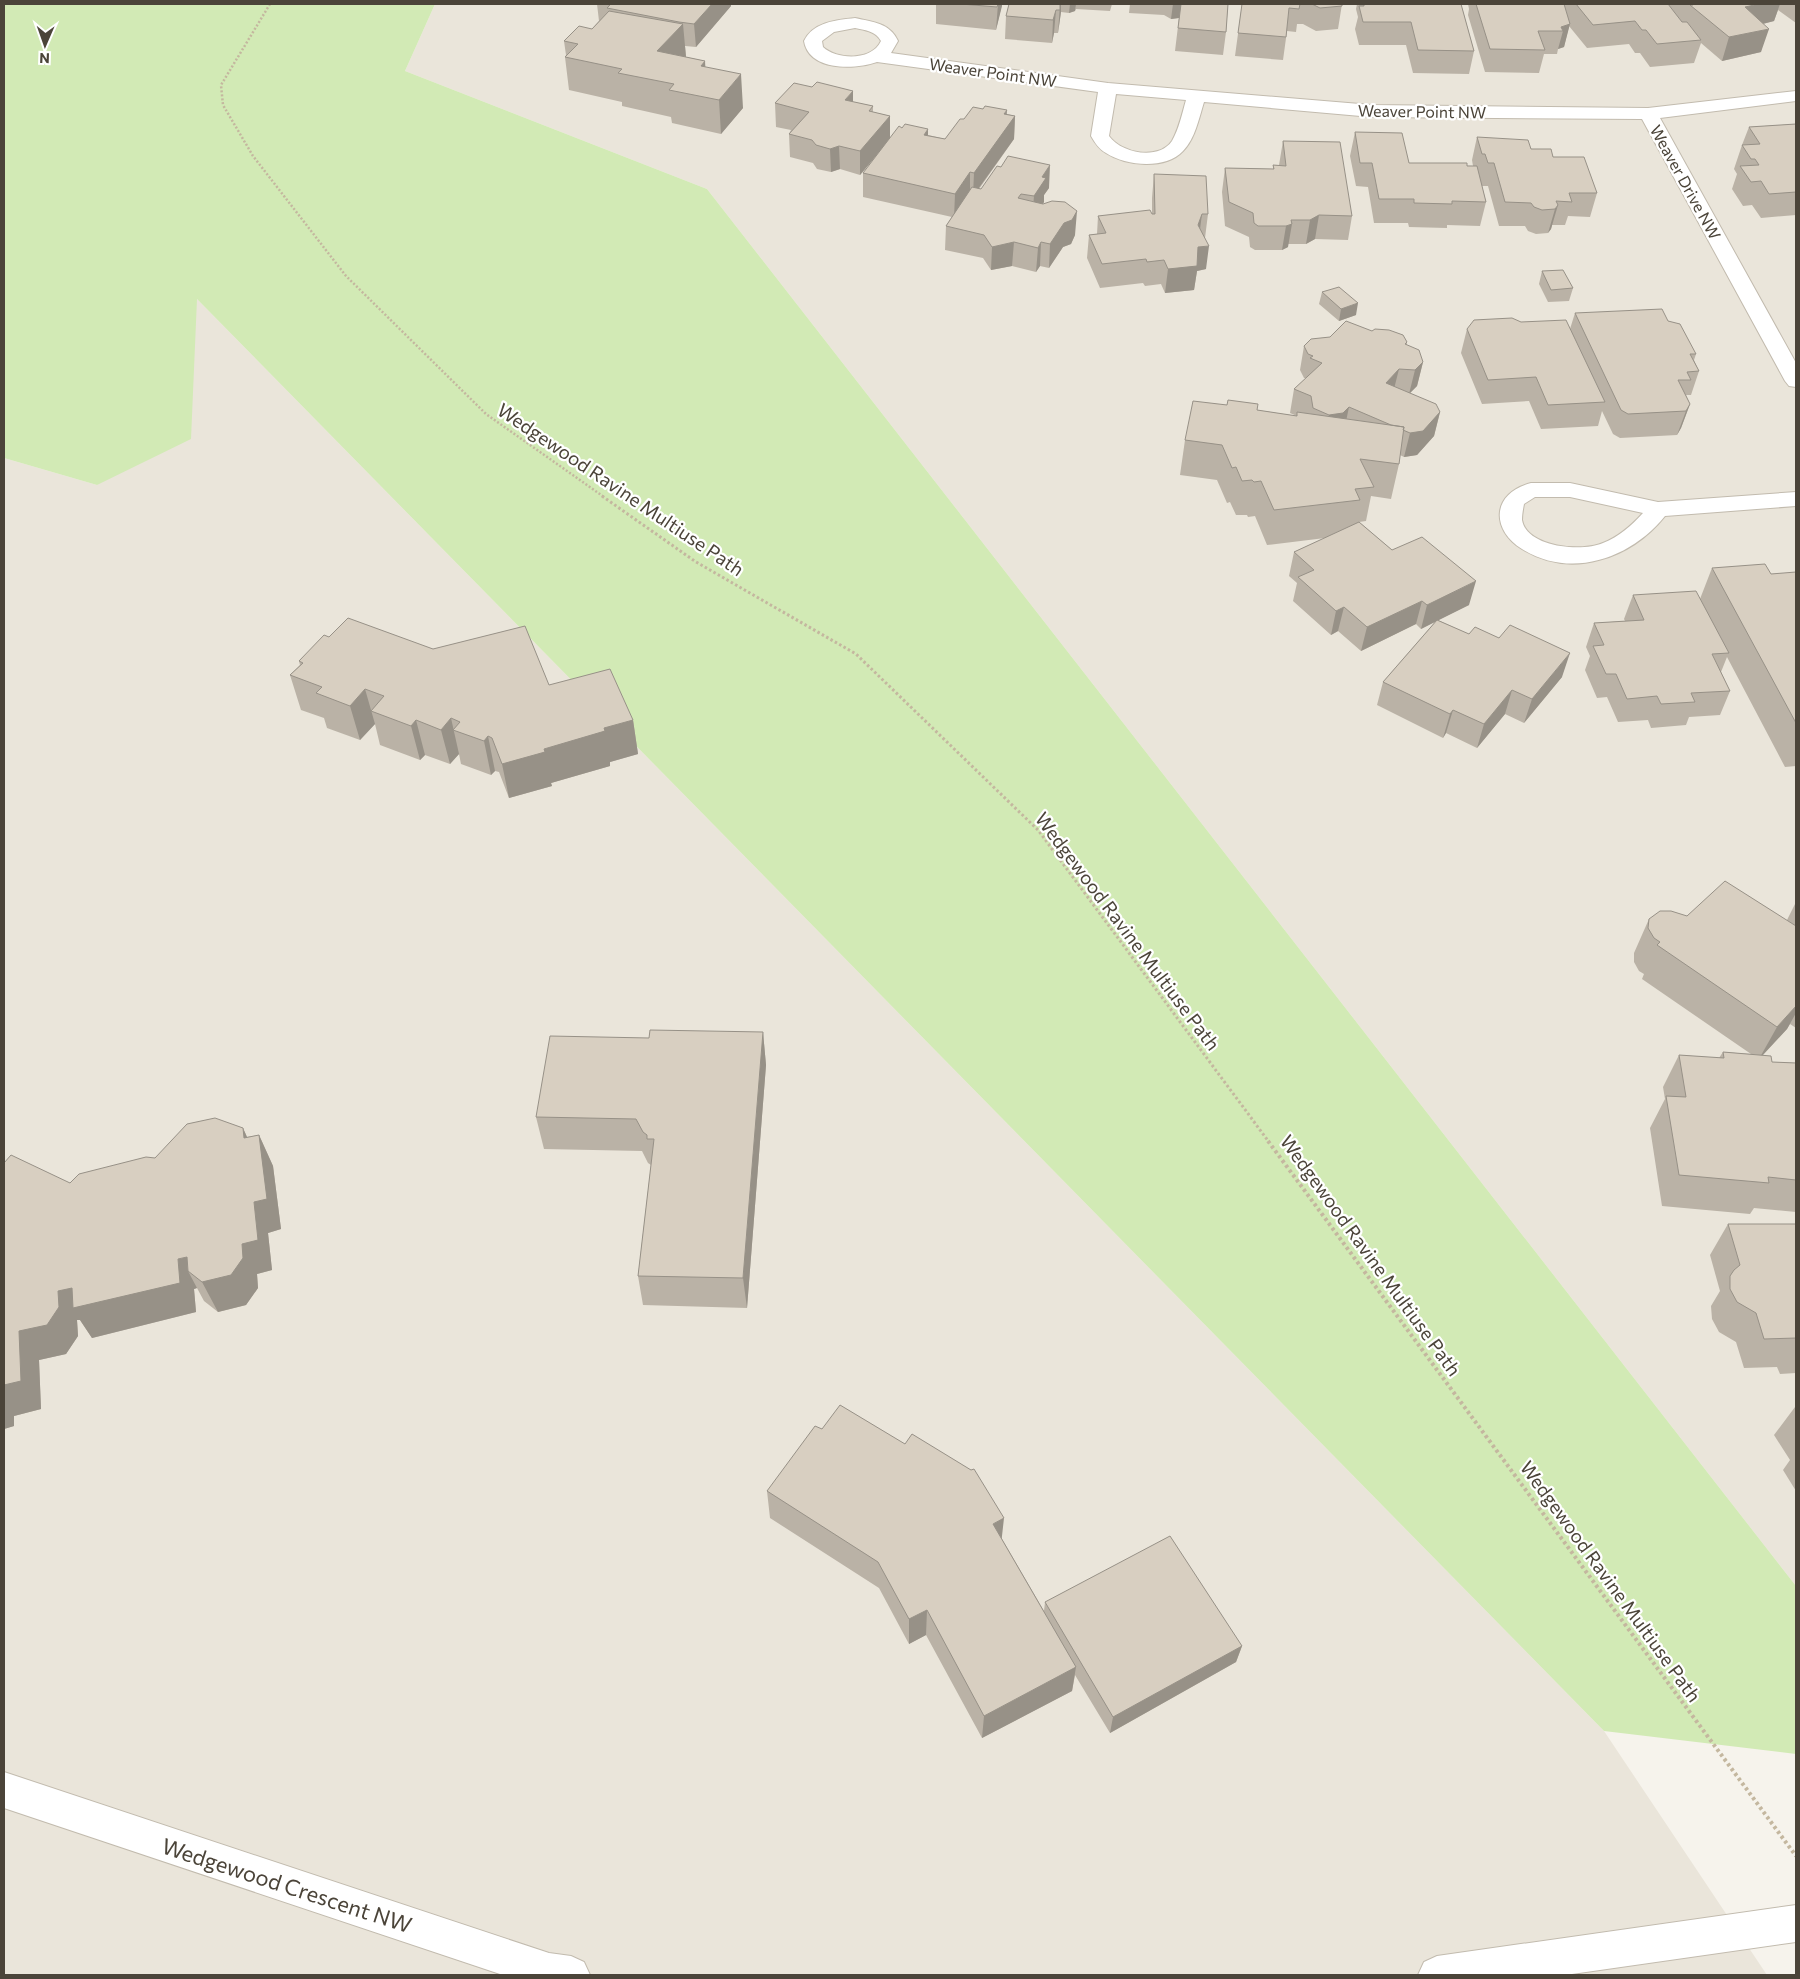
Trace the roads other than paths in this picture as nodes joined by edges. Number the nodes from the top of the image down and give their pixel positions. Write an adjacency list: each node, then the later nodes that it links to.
1 (878, 57): 2 (street, Weaver Point NW)
2 (1108, 88): 3 (street, Weaver Point NW); 3 (street)
3 (1198, 96): 5 (street, Weaver Point NW)
4 (1796, 96): 5 (street, Weaver Drive NW)
5 (1648, 114): 6 (street, Weaver Drive NW)
6 (1796, 380)
7 (1796, 499): 8 (street)
8 (1658, 509): 8 (street)
9 (4, 1790): 11 (street, Wedgewood Crescent NW)
10 (1796, 1923): 12 (street)
11 (571, 1975)
12 (1437, 1975)

